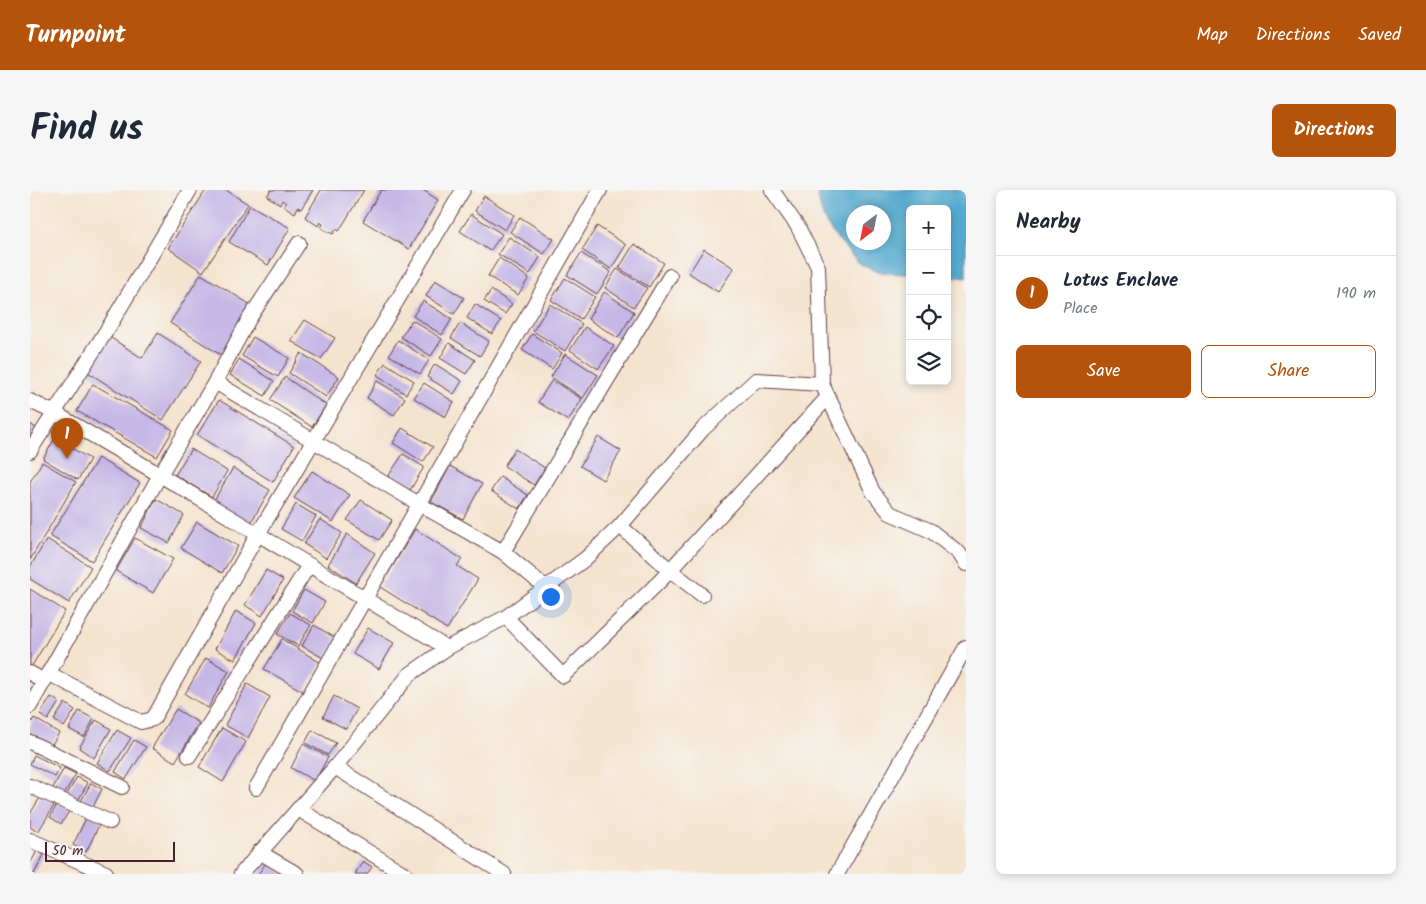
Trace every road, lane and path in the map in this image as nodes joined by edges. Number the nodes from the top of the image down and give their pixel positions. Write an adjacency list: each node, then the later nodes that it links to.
1 (190, 190): 11 (street)
2 (463, 190): 12 (street)
3 (600, 190): 15 (street)
4 (772, 190): 8 (street)
5 (299, 243): 7 (street)
6 (670, 276): 18 (street)
7 (215, 382): 12 (street); 14 (street)
8 (822, 384): 9 (street); 16 (street)
9 (828, 397): 19 (street); 21 (street)
10 (30, 401): 11 (street)
11 (53, 412): 13 (street); 14 (street)
12 (314, 442): 15 (street); 17 (street)
13 (30, 451)
14 (160, 475): 17 (street); 29 (street)
15 (419, 504): 18 (street); 24 (street)
16 (620, 526): 21 (street); 22 (street)
17 (258, 534): 20 (street); 29 (street)
18 (502, 552): 22 (street)
19 (966, 564)
20 (309, 565): 24 (street); 32 (street)
21 (670, 570): 23 (street); 25 (street)
22 (545, 587): 25 (street)
23 (702, 594)
24 (364, 598): 26 (street); 36 (street)
25 (506, 617): 26 (street)
26 (447, 648): 33 (street)
27 (966, 648): 46 (street)
28 (30, 673): 29 (street)
29 (46, 677): 30 (street)
30 (30, 706)
31 (30, 742): 35 (street)
32 (189, 756)
33 (335, 767): 37 (street); 45 (street)
34 (30, 786): 38 (street)
35 (122, 787)
36 (256, 788)
37 (298, 809): 40 (street); 44 (street)
38 (110, 822)
39 (30, 840): 41 (street)
40 (259, 852): 42 (street); 43 (street)
41 (106, 872)
42 (241, 874)
43 (297, 874)
44 (405, 874)
45 (504, 874)
46 (838, 874)

